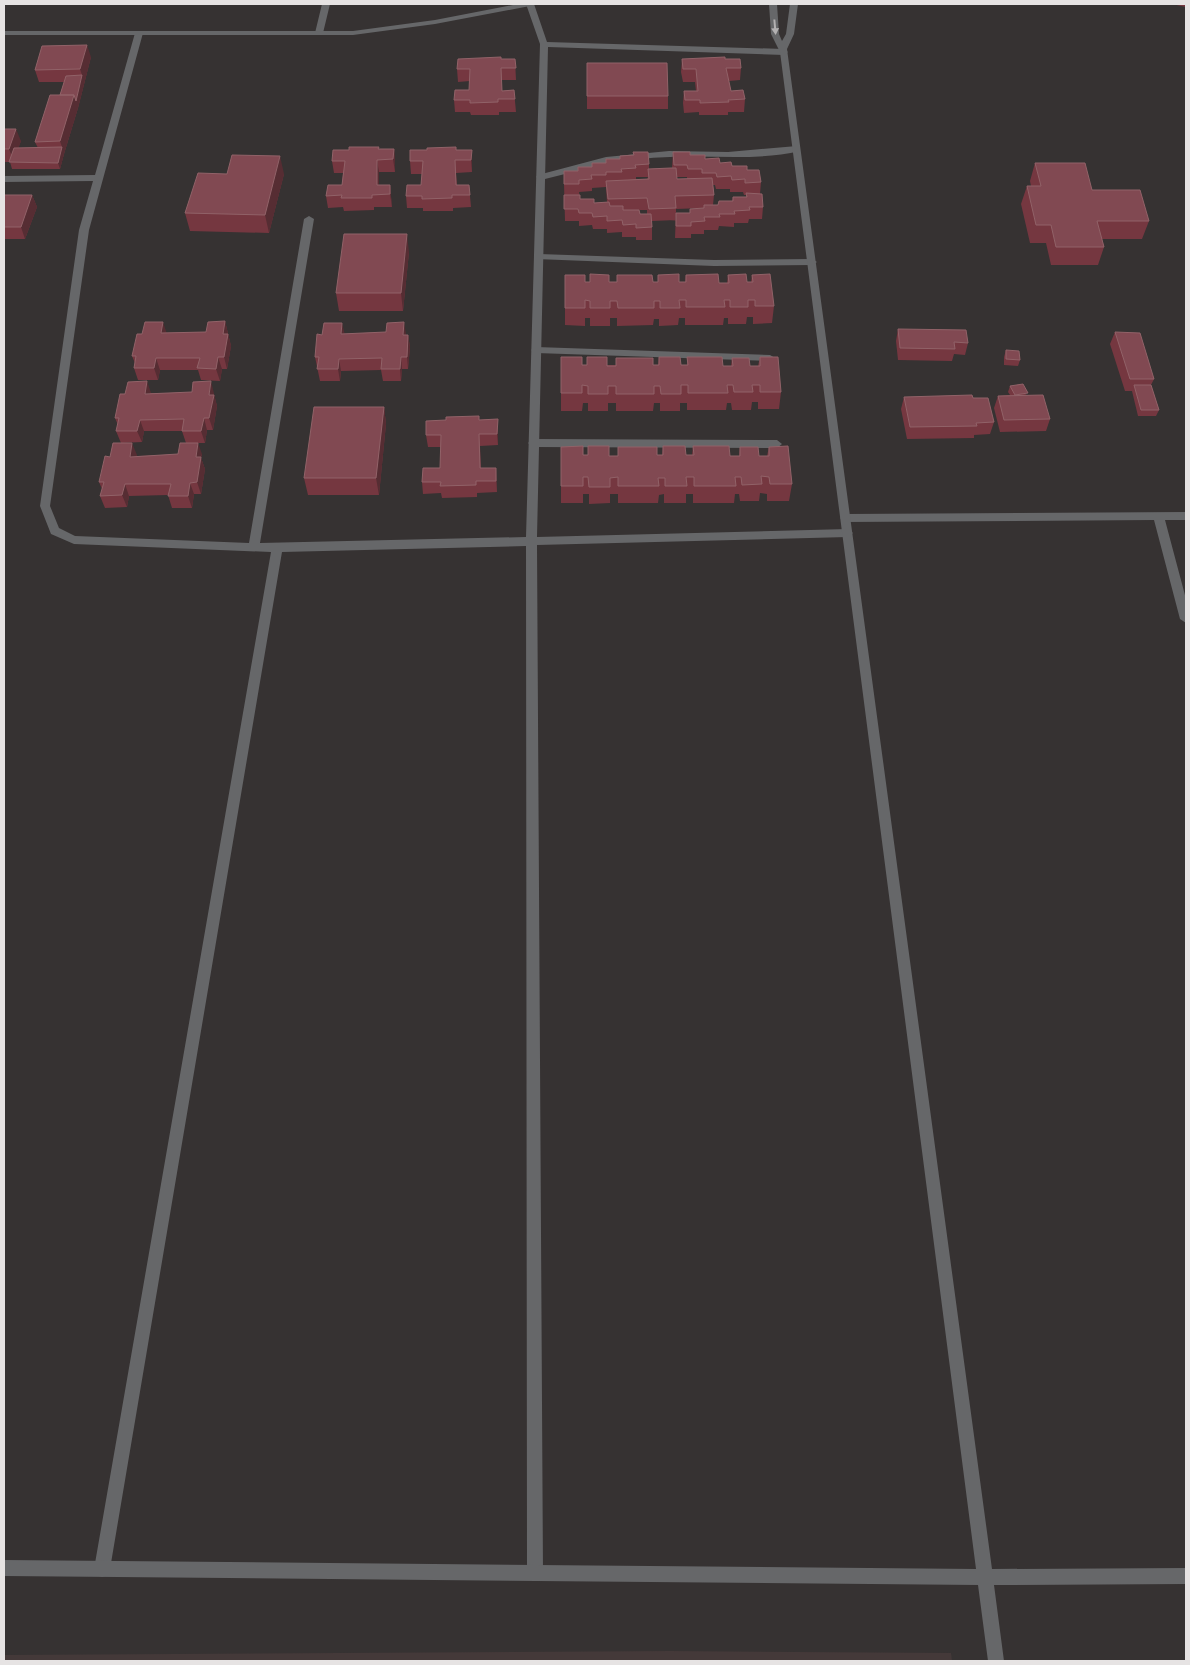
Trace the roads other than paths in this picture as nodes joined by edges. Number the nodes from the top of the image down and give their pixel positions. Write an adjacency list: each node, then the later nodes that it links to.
1 (326, 4): 7 (street)
2 (530, 4): 7 (street); 8 (street)
3 (774, 4): 9 (street, one-way to 9)
4 (794, 4): 9 (street)
5 (4, 33): 6 (street)
6 (139, 33): 7 (street); 12 (street)
7 (319, 33)
8 (544, 44): 9 (street); 11 (street)
9 (784, 50): 10 (street)
10 (797, 149): 11 (street); 16 (street)
11 (541, 177): 15 (street)
12 (98, 178): 13 (street); 26 (street)
13 (4, 180)
14 (309, 219): 26 (street)
15 (539, 257): 16 (street); 17 (street)
16 (812, 262): 23 (street)
17 (536, 350): 18 (street); 19 (street)
18 (770, 358)
19 (533, 443): 20 (street); 25 (street)
20 (777, 444)
21 (1158, 516): 22 (street); 23 (street); 28 (street)
22 (1186, 516)
23 (845, 518): 24 (street)
24 (848, 532): 25 (street); 33 (street)
25 (531, 542): 27 (street); 31 (street)
26 (254, 548): 27 (street)
27 (277, 548): 30 (street)
28 (1186, 620)
29 (4, 1568): 30 (street)
30 (102, 1569): 31 (street)
31 (535, 1573): 33 (street)
32 (1186, 1576): 33 (street)
33 (985, 1577): 34 (street)
34 (996, 1661)

